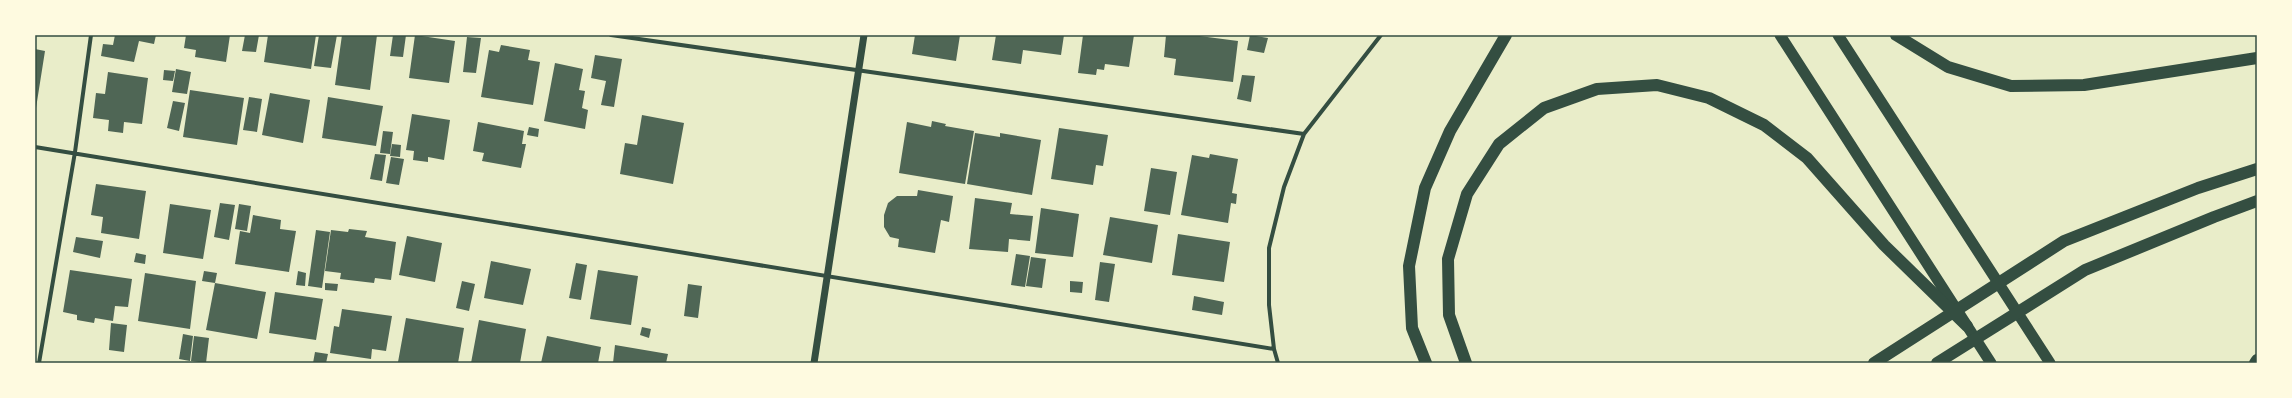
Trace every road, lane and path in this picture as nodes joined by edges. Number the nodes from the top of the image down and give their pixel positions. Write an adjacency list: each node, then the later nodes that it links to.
1 (91, 35): 13 (street)
2 (611, 35): 10 (street)
3 (864, 35): 10 (street)
4 (1381, 35): 11 (street)
5 (1506, 35): 23 (highway)
6 (1780, 35): 17 (highway)
7 (1838, 35): 28 (highway)
8 (1896, 35): 9 (highway)
9 (2257, 58)
10 (858, 72): 11 (street); 16 (street)
11 (1304, 134): 18 (street)
12 (35, 147): 13 (street)
13 (75, 152): 16 (street); 20 (street)
14 (2257, 169): 25 (highway)
15 (2257, 201): 26 (highway)
16 (828, 275): 18 (street); 21 (street)
17 (1967, 326): 24 (highway); 27 (highway)
18 (1274, 349): 22 (street)
19 (2257, 360): 29 (highway)
20 (39, 363)
21 (814, 363)
22 (1278, 363)
23 (1426, 363)
24 (1466, 363)
25 (1874, 363)
26 (1937, 363)
27 (1991, 363)
28 (2050, 363)
29 (2255, 363)

